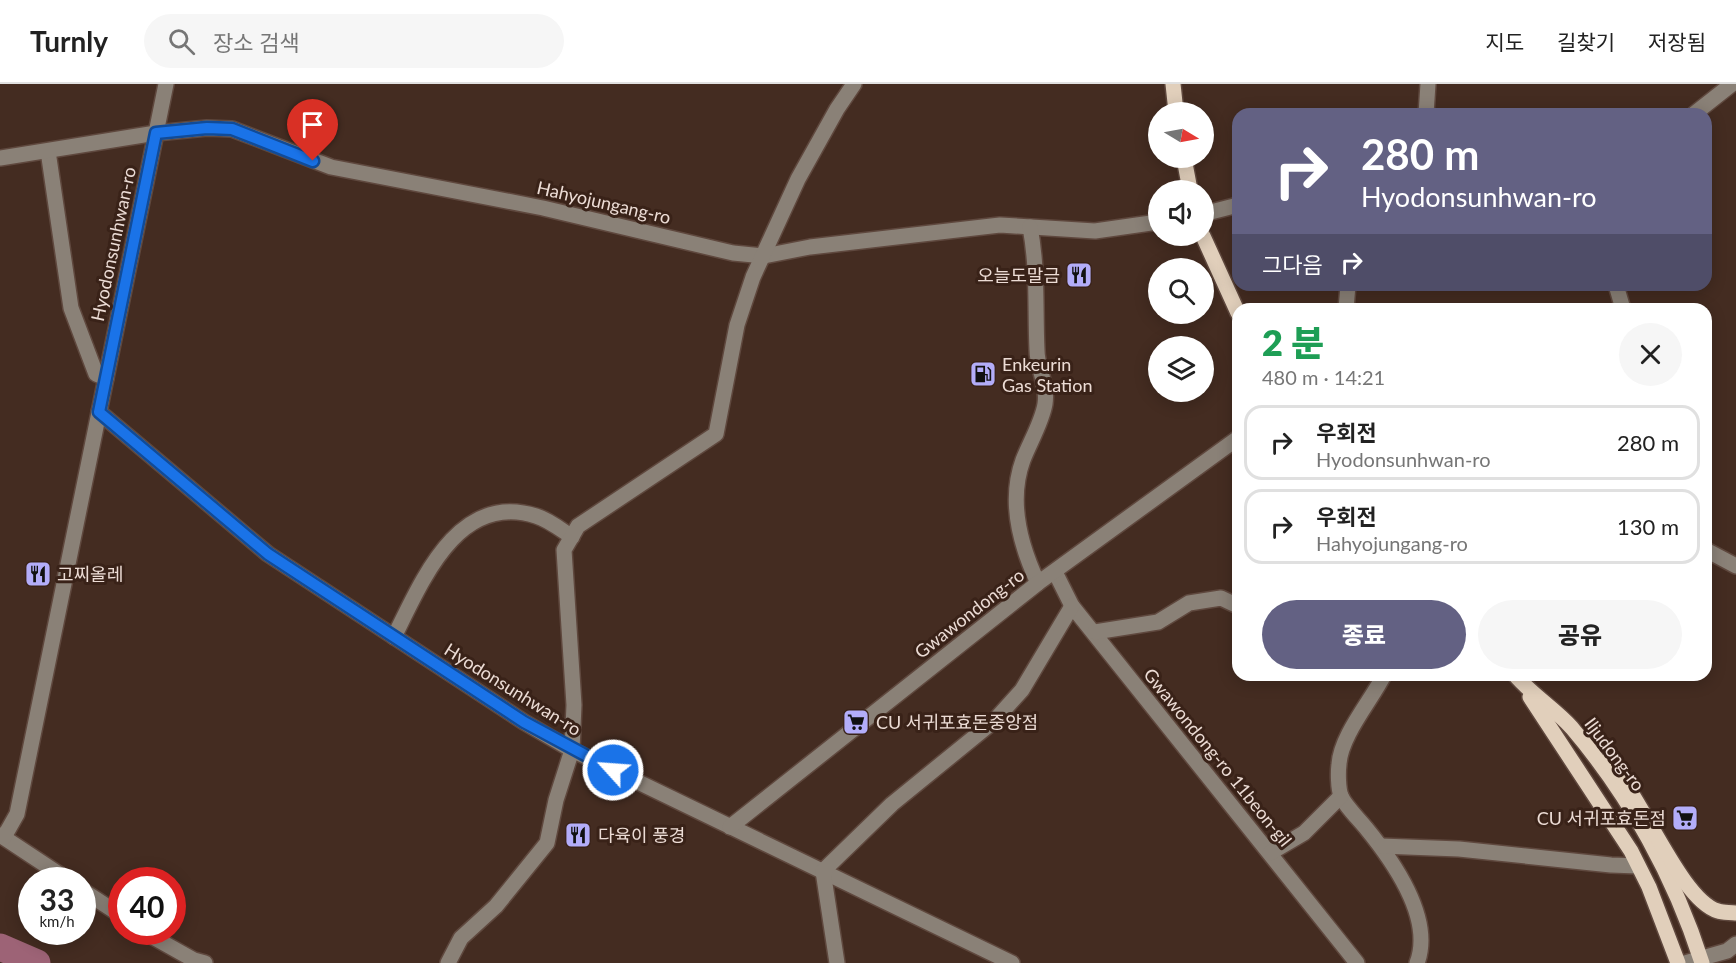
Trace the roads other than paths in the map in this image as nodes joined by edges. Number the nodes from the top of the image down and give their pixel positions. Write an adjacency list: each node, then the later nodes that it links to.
1 (166, 84): 9 (street, Hyodonsunhwan-ro)
2 (854, 84): 17 (street)
3 (1173, 84): 6 (main road)
4 (1428, 84): 7 (street)
5 (1732, 84): 8 (street)
6 (1175, 102)
7 (1426, 108)
8 (1702, 108)
9 (156, 133): 10 (street, Hahyojungang-ro); 17 (street, Hahyojungang-ro); 19 (street, Hyodonsunhwan-ro)
10 (48, 151): 11 (street, Hahyojungang-ro); 19 (street)
11 (0, 158)
12 (1232, 207): 13 (street)
13 (1214, 211)
14 (1148, 223): 15 (street, Hahyojungang-ro)
15 (1030, 227): 17 (street, Hahyojungang-ro); 26 (street)
16 (1208, 246): 18 (main road)
17 (764, 256): 22 (street)
18 (1233, 303)
19 (106, 378): 20 (street, Hyodonsunhwan-ro)
20 (99, 412): 30 (street, Hyodonsunhwan-ro); 38 (street, Hyodonsunhwan-ro)
21 (1232, 442): 25 (street, Gwawondong-ro)
22 (572, 537): 30 (street); 35 (street)
23 (1712, 553): 24 (street)
24 (1736, 566)
25 (1055, 572): 26 (street, Gwawondong-ro); 28 (street, Gwawondong-ro 11beon-gil)
26 (1038, 583): 37 (street, Gwawondong-ro)
27 (1232, 603): 29 (street)
28 (1072, 606): 29 (street, Gwawondong-ro 11beon-gil); 43 (street)
29 (1095, 632): 40 (street, Gwawondong-ro 11beon-gil)
30 (394, 637): 35 (street, Hyodonsunhwan-ro)
31 (1381, 681): 36 (street)
32 (1520, 681): 41 (main road, Iljudong-ro)
33 (1521, 681): 34 (main road, Iljudong-ro)
34 (1571, 728): 44 (main road); 47 (main road, Iljudong-ro)
35 (572, 750): 37 (street, Hyodonsunhwan-ro); 49 (street)
36 (1341, 796): 39 (street); 40 (street)
37 (730, 827): 43 (street, Hyodonsunhwan-ro)
38 (2, 836): 42 (street)
39 (1381, 846): 41 (street); 53 (street)
40 (1270, 853): 52 (street, Gwawondong-ro 11beon-gil)
41 (1638, 866): 54 (main road, Iljudong-ro)
42 (48, 867)
43 (823, 872): 50 (street); 51 (street, Hyodonsunhwan-ro)
44 (1736, 913)
45 (1736, 944): 47 (street)
46 (167, 945): 48 (street)
47 (1702, 961): 55 (street)
48 (205, 963)
49 (448, 963)
50 (837, 963)
51 (1012, 963)
52 (1358, 963)
53 (1417, 963)
54 (1678, 963)
55 (1685, 963)

